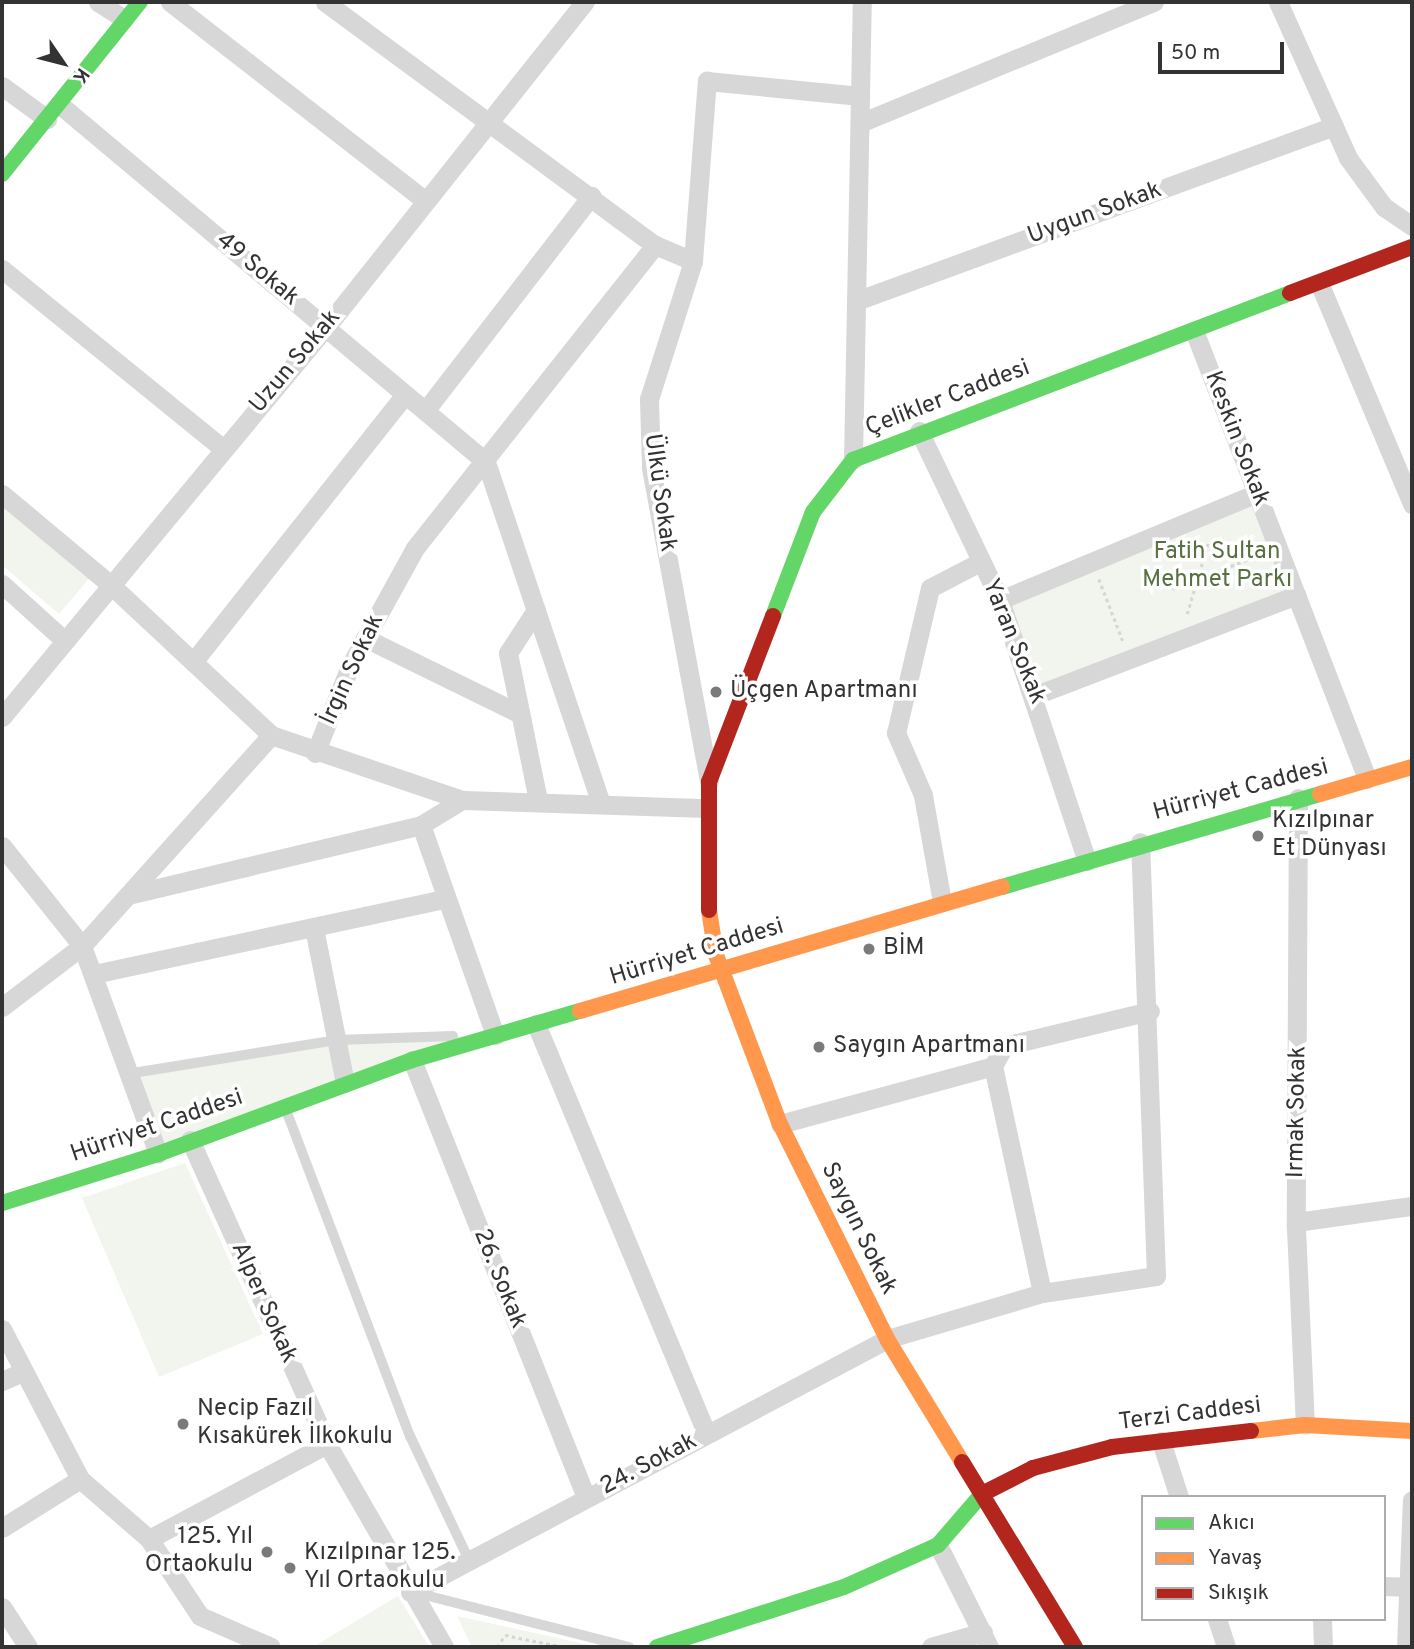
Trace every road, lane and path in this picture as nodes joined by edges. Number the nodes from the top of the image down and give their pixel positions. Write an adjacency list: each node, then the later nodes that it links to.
1 (98, 2): 9 (street)
2 (140, 2): 9 (street)
3 (170, 2): 18 (street)
4 (325, 2): 13 (street)
5 (582, 2): 13 (street, Uzun Sokak)
6 (862, 2): 11 (street)
7 (1154, 2): 14 (street)
8 (1278, 2): 15 (street)
9 (124, 19): 12 (street)
10 (2, 86): 12 (street, 49 Sokak)
11 (860, 96): 14 (street); 22 (street, Ülkü Sokak)
12 (53, 111): 16 (street); 26 (street, 49 Sokak)
13 (493, 120): 17 (street); 18 (street, Uzun Sokak)
14 (860, 124): 25 (street)
15 (1334, 126): 19 (street); 25 (street, Uygun Sokak)
16 (2, 174)
17 (591, 196): 20 (street); 29 (street)
18 (426, 201): 26 (street, Uzun Sokak)
19 (1412, 226)
20 (655, 245): 22 (street); 33 (street, İrgin Sokak)
21 (1412, 247): 24 (street, Çelikler Caddesi)
22 (693, 261): 60 (street, Ülkü Sokak)
23 (2, 270): 31 (street)
24 (1320, 285): 27 (street, Çelikler Caddesi); 36 (street)
25 (856, 301): 32 (street)
26 (326, 327): 28 (street, 49 Sokak); 31 (street, Uzun Sokak)
27 (1195, 333): 30 (street, Çelikler Caddesi); 34 (street, Keskin Sokak)
28 (405, 395): 29 (street, 49 Sokak); 52 (street)
29 (425, 411): 33 (street, 49 Sokak)
30 (919, 431): 32 (street, Çelikler Caddesi); 39 (street, Yaran Sokak)
31 (222, 448): 43 (street, Uzun Sokak)
32 (853, 460): 60 (street, Çelikler Caddesi)
33 (486, 463): 47 (street); 49 (street, İrgin Sokak)
34 (1257, 493): 38 (street, Keskin Sokak); 46 (street)
35 (2, 495): 43 (street)
36 (1412, 504)
37 (1208, 543): 41 (path)
38 (1278, 548): 41 (path); 45 (street, Keskin Sokak)
39 (980, 562): 46 (street, Yaran Sokak); 72 (street)
40 (1096, 571): 51 (path)
41 (1198, 579): 44 (path); 48 (path)
42 (2, 584): 50 (street)
43 (112, 586): 50 (street, Uzun Sokak); 52 (street)
44 (1172, 589)
45 (1296, 595): 53 (street); 59 (street, Keskin Sokak)
46 (1000, 600): 53 (street, Yaran Sokak)
47 (536, 610): 54 (street); 64 (street)
48 (1187, 614)
49 (365, 638): 54 (street); 57 (street, İrgin Sokak)
50 (65, 641): 55 (street, Uzun Sokak)
51 (1126, 650)
52 (194, 663): 56 (street)
53 (1036, 695): 69 (street, Yaran Sokak)
54 (518, 713): 63 (street)
55 (2, 717)
56 (271, 735): 57 (street, İrgin Sokak); 70 (street)
57 (315, 753): 62 (street)
58 (1412, 767): 59 (street, Hürriyet Caddesi)
59 (1367, 779): 61 (street, Hürriyet Caddesi)
60 (709, 782): 65 (street, Çelikler Caddesi)
61 (1298, 798): 67 (street, Hürriyet Caddesi); 92 (street, Irmak Sokak)
62 (463, 800): 63 (street); 66 (street)
63 (538, 800): 64 (street)
64 (601, 803): 65 (street)
65 (707, 808): 75 (street, Çelikler Caddesi)
66 (421, 825): 70 (street); 71 (street)
67 (1140, 842): 69 (street, Hürriyet Caddesi); 78 (street)
68 (2, 846): 74 (street)
69 (1087, 861): 72 (street, Hürriyet Caddesi)
70 (128, 895): 74 (street)
71 (445, 899): 73 (street); 80 (street)
72 (942, 902): 75 (street, Hürriyet Caddesi)
73 (314, 928): 76 (street); 81 (street)
74 (82, 946): 76 (street); 77 (street)
75 (721, 971): 79 (street, Hürriyet Caddesi); 87 (street, Saygın Sokak)
76 (94, 974): 84 (street)
77 (2, 1007)
78 (1150, 1011): 83 (street); 93 (street, 24. Sokak)
79 (536, 1024): 80 (street, Hürriyet Caddesi); 100 (street)
80 (495, 1035): 81 (lane); 82 (street, Hürriyet Caddesi)
81 (337, 1040): 84 (lane); 85 (street)
82 (412, 1060): 85 (street, Hürriyet Caddesi); 106 (street, 26. Sokak)
83 (993, 1066): 87 (street); 93 (street)
84 (133, 1073): 89 (street)
85 (345, 1083): 86 (street, Hürriyet Caddesi)
86 (284, 1106): 88 (street, Hürriyet Caddesi); 111 (lane)
87 (780, 1124): 95 (street, Saygın Sokak)
88 (190, 1141): 89 (street, Hürriyet Caddesi); 102 (street, Alper Sokak)
89 (158, 1154): 90 (street, Hürriyet Caddesi)
90 (2, 1203)
91 (1412, 1206): 92 (street)
92 (1296, 1222): 98 (street, Irmak Sokak)
93 (1042, 1293): 95 (street, 24. Sokak)
94 (2, 1329): 96 (street)
95 (887, 1339): 100 (street, 24. Sokak); 104 (street, Saygın Sokak)
96 (24, 1371): 97 (street); 103 (street)
97 (2, 1381)
98 (1305, 1425): 99 (street, Terzi Caddesi); 101 (street, Terzi Caddesi)
99 (1412, 1431)
100 (708, 1434): 106 (street, 24. Sokak)
101 (1161, 1441): 104 (street, Terzi Caddesi); 105 (street)
102 (327, 1444): 109 (street); 114 (street, Alper Sokak)
103 (80, 1479): 108 (street); 109 (street)
104 (982, 1494): 110 (street); 129 (street, Saygın Sokak)
105 (1177, 1495)
106 (586, 1498): 111 (street, 24. Sokak)
107 (1412, 1500): 113 (street)
108 (2, 1528)
109 (149, 1539): 121 (street)
110 (938, 1545): 118 (street); 127 (street)
111 (469, 1560): 114 (street, 24. Sokak)
112 (1386, 1586): 113 (street)
113 (1411, 1587): 132 (street)
114 (410, 1592): 122 (street, Alper Sokak); 126 (lane)
115 (2, 1607): 120 (street)
116 (1218, 1621): 130 (street)
117 (1322, 1621): 131 (street)
118 (986, 1640): 128 (street)
119 (537, 1642): 123 (path); 124 (path); 125 (path)
120 (28, 1647)
121 (271, 1647)
122 (444, 1647)
123 (498, 1647)
124 (537, 1647)
125 (564, 1647)
126 (629, 1647)
127 (657, 1647)
128 (931, 1647)
129 (1075, 1647)
130 (1226, 1647)
131 (1323, 1647)
132 (1406, 1647)

